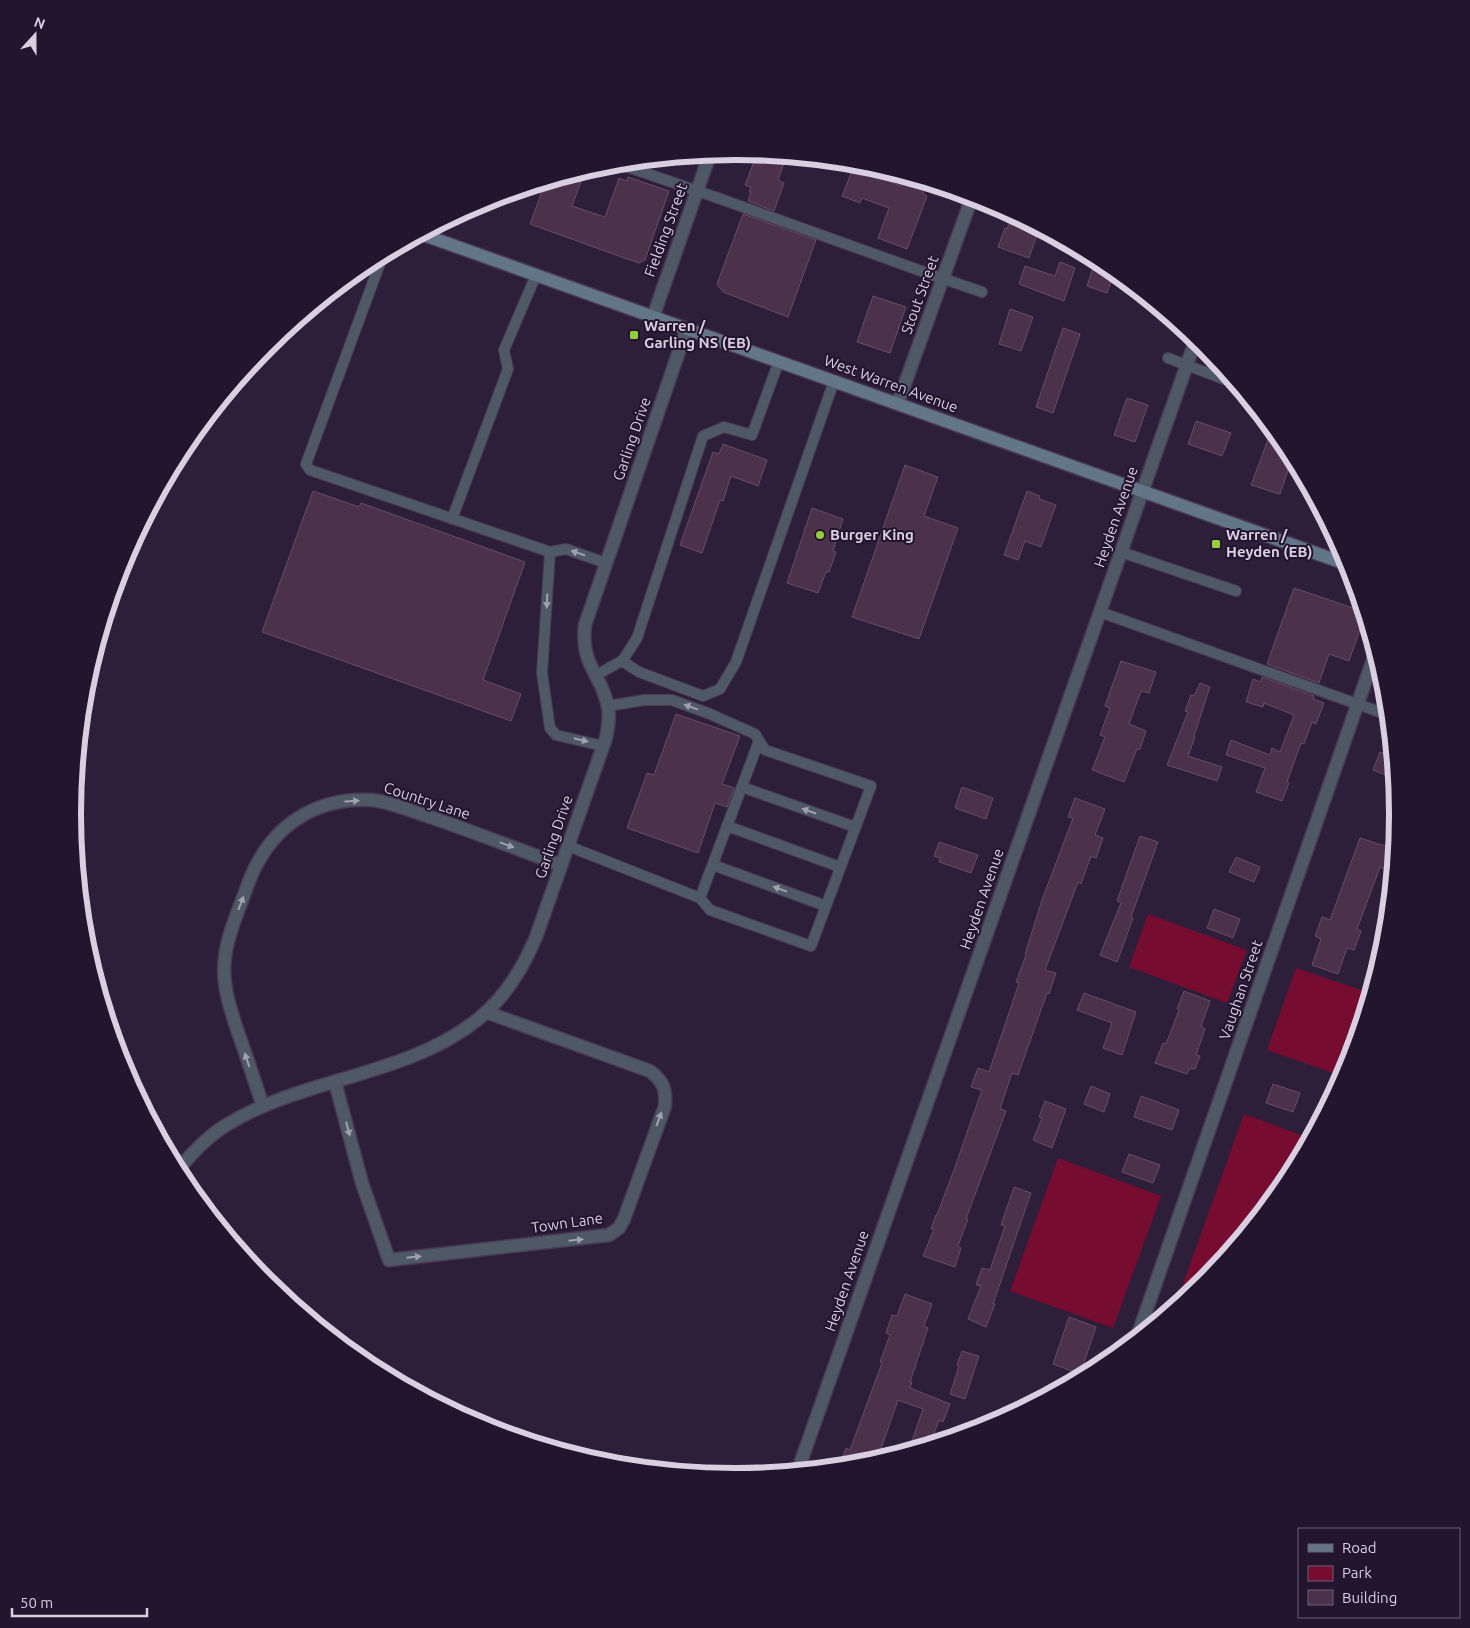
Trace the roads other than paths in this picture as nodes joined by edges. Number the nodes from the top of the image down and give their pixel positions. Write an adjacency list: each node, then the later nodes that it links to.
1 (707, 161): 3 (street, Fielding Street)
2 (633, 169): 3 (lane)
3 (697, 191): 8 (lane); 10 (street, Fielding Street)
4 (969, 204): 8 (street, Stout Street)
5 (429, 237): 7 (main road, West Warren Avenue)
6 (379, 266): 20 (lane)
7 (536, 275): 10 (main road, West Warren Avenue); 20 (lane)
8 (943, 279): 9 (lane); 18 (street, Stout Street)
9 (982, 292)
10 (653, 317): 11 (main road, West Warren Avenue)
11 (687, 328): 14 (main road, West Warren Avenue); 24 (street, Garling Drive)
12 (1193, 348): 15 (street, Heyden Avenue)
13 (1168, 358): 15 (lane)
14 (779, 361): 17 (main road, West Warren Avenue); 27 (lane)
15 (1187, 366): 16 (lane); 19 (street, Heyden Avenue)
16 (1223, 379)
17 (834, 381): 18 (main road, West Warren Avenue); 27 (lane)
18 (898, 404): 19 (main road, West Warren Avenue)
19 (1142, 491): 22 (street, Heyden Avenue); 23 (main road, West Warren Avenue)
20 (452, 519): 21 (lane)
21 (550, 552): 24 (lane, one-way to 21); 34 (lane, one-way to 34)
22 (1121, 552): 25 (lane); 26 (street, Heyden Avenue)
23 (1338, 561)
24 (606, 563): 29 (street, Garling Drive)
25 (1236, 591)
26 (1100, 612): 30 (lane); 49 (street, Heyden Avenue)
27 (622, 661): 29 (lane)
28 (1371, 666): 30 (street, Vaughan Street)
29 (595, 676): 31 (street, Garling Drive)
30 (1358, 704): 32 (lane); 48 (street, Vaughan Street)
31 (608, 706): 33 (lane, one-way to 31); 34 (street, Garling Drive)
32 (1380, 712)
33 (759, 741): 35 (lane); 37 (lane)
34 (603, 746): 38 (street, Garling Drive)
35 (742, 787): 36 (lane); 37 (lane, one-way to 35)
36 (727, 826): 40 (lane); 41 (lane)
37 (855, 827): 41 (lane)
38 (568, 846): 39 (street, Garling Drive); 42 (lane)
39 (561, 865): 44 (street, Garling Drive); 46 (street, Country Lane, one-way to 39)
40 (713, 865): 42 (lane); 43 (lane, one-way to 40)
41 (840, 866): 43 (lane)
42 (700, 898): 43 (lane)
43 (826, 906)
44 (486, 1012): 45 (street, Garling Drive); 45 (street, Town Lane, one-way to 44)
45 (335, 1082): 46 (street, Garling Drive)
46 (263, 1106): 47 (street, Garling Drive)
47 (183, 1164)
48 (1139, 1328)
49 (800, 1464)

